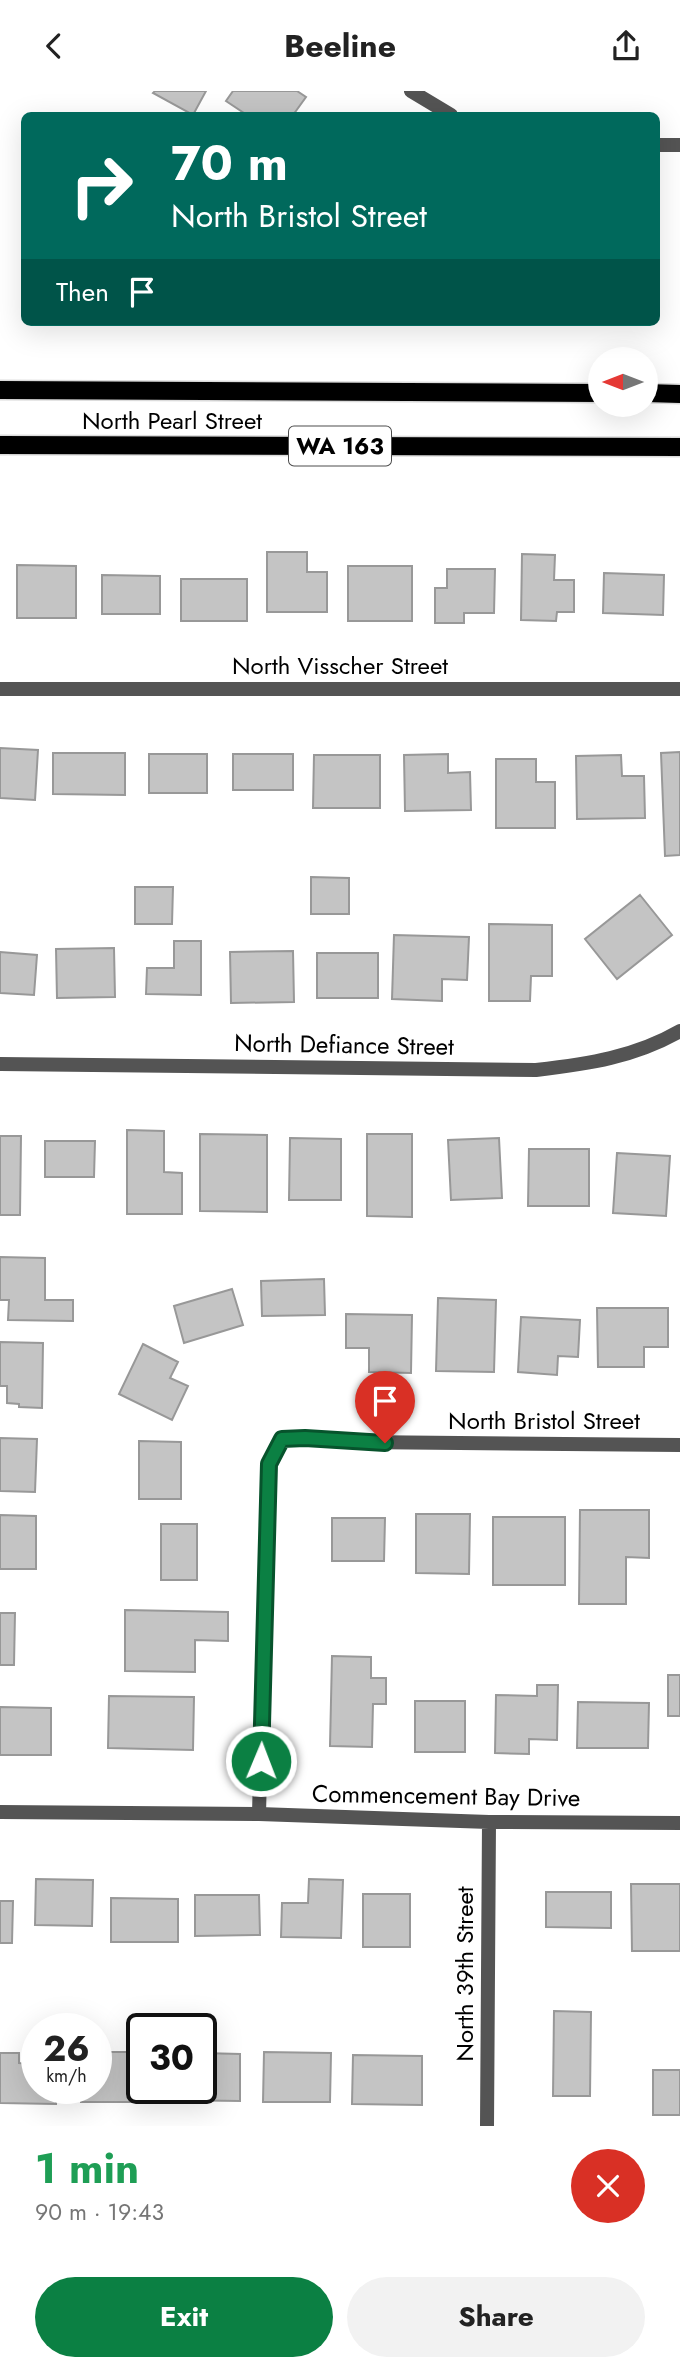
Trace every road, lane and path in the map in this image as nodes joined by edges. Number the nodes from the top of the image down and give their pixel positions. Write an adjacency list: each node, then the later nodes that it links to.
1 (411, 91): 2 (street)
2 (446, 112)
3 (660, 145): 4 (street)
4 (680, 145)
5 (0, 390): 6 (main road, North Pearl Street / WA 163)
6 (588, 393)
7 (658, 393): 8 (main road)
8 (680, 394)
9 (0, 445): 10 (main road, North Pearl Street / WA 163)
10 (680, 447)
11 (0, 689): 12 (street, North Visscher Street)
12 (680, 689)
13 (680, 1031): 14 (street, North Defiance Street)
14 (0, 1064)
15 (680, 1445): 17 (street, North Bristol Street)
16 (0, 1812): 17 (street, Commencement Bay Drive)
17 (259, 1814): 18 (street, Commencement Bay Drive)
18 (489, 1822): 19 (street, Commencement Bay Drive); 20 (street, North 39th Street)
19 (680, 1823)
20 (487, 2126)

